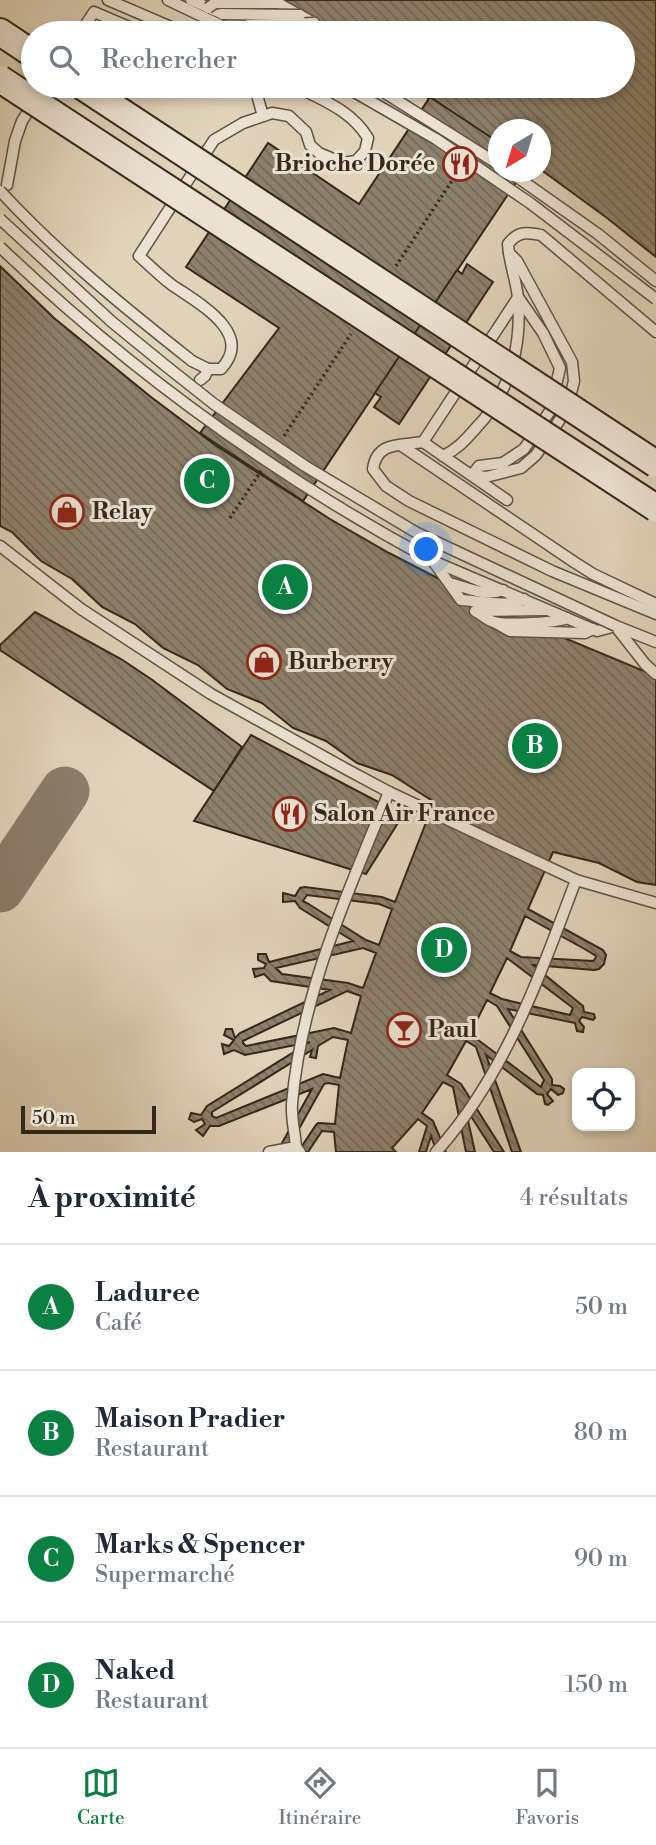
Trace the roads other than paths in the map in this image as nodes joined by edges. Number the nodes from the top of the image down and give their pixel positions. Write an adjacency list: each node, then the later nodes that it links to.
1 (108, 0): 10 (lane)
2 (191, 0): 5 (lane)
3 (171, 1): 11 (lane)
4 (275, 2): 5 (lane, bridge); 7 (lane, bridge)
5 (208, 8): 6 (lane, bridge)
6 (222, 14): 7 (lane, bridge); 12 (lane, bridge)
7 (300, 15): 13 (lane, bridge)
8 (88, 21): 9 (lane)
9 (115, 21)
10 (157, 21)
11 (212, 21)
12 (239, 21)
13 (310, 21)
14 (0, 32): 15 (main road)
15 (21, 46)
16 (0, 79): 17 (main road, bridge)
17 (21, 93)
18 (29, 98): 44 (main road, bridge)
19 (37, 98): 28 (lane)
20 (100, 98): 41 (main road, bridge)
21 (258, 98): 25 (lane)
22 (318, 98): 25 (lane)
23 (365, 98): 34 (lane, bridge)
24 (393, 98): 26 (lane, bridge)
25 (263, 116): 36 (lane)
26 (488, 157)
27 (524, 182): 32 (lane)
28 (4, 188): 36 (lane, bridge)
29 (0, 219): 57 (lane, bridge)
30 (0, 247): 46 (lane, bridge)
31 (509, 253): 33 (lane); 35 (lane); 42 (lane)
32 (656, 281)
33 (518, 297): 38 (lane); 40 (lane); 42 (lane)
34 (656, 299)
35 (656, 332)
36 (208, 369): 37 (lane)
37 (200, 380)
38 (423, 442): 39 (lane); 40 (lane)
39 (402, 446): 51 (lane); 54 (lane)
40 (443, 456): 42 (lane)
41 (656, 464)
42 (472, 475): 43 (lane)
43 (508, 500)
44 (656, 508)
45 (0, 546): 63 (lane)
46 (433, 561): 47 (lane); 48 (lane)
47 (450, 583): 48 (lane); 50 (lane)
48 (503, 590): 49 (lane)
49 (524, 599): 50 (lane); 52 (lane)
50 (461, 600): 53 (lane)
51 (656, 604)
52 (547, 610): 53 (lane); 55 (lane)
53 (475, 611): 56 (lane)
54 (656, 614)
55 (567, 618): 56 (lane); 58 (lane)
56 (494, 622): 58 (lane)
57 (616, 626): 58 (lane); 59 (lane); 60 (lane)
58 (593, 629)
59 (656, 642)
60 (645, 664): 61 (lane); 62 (lane)
61 (656, 664)
62 (656, 674)
63 (389, 792): 64 (lane); 66 (lane)
64 (576, 880): 65 (lane); 68 (lane)
65 (656, 903)
66 (298, 1149): 67 (lane)
67 (269, 1152)
68 (436, 1152)

